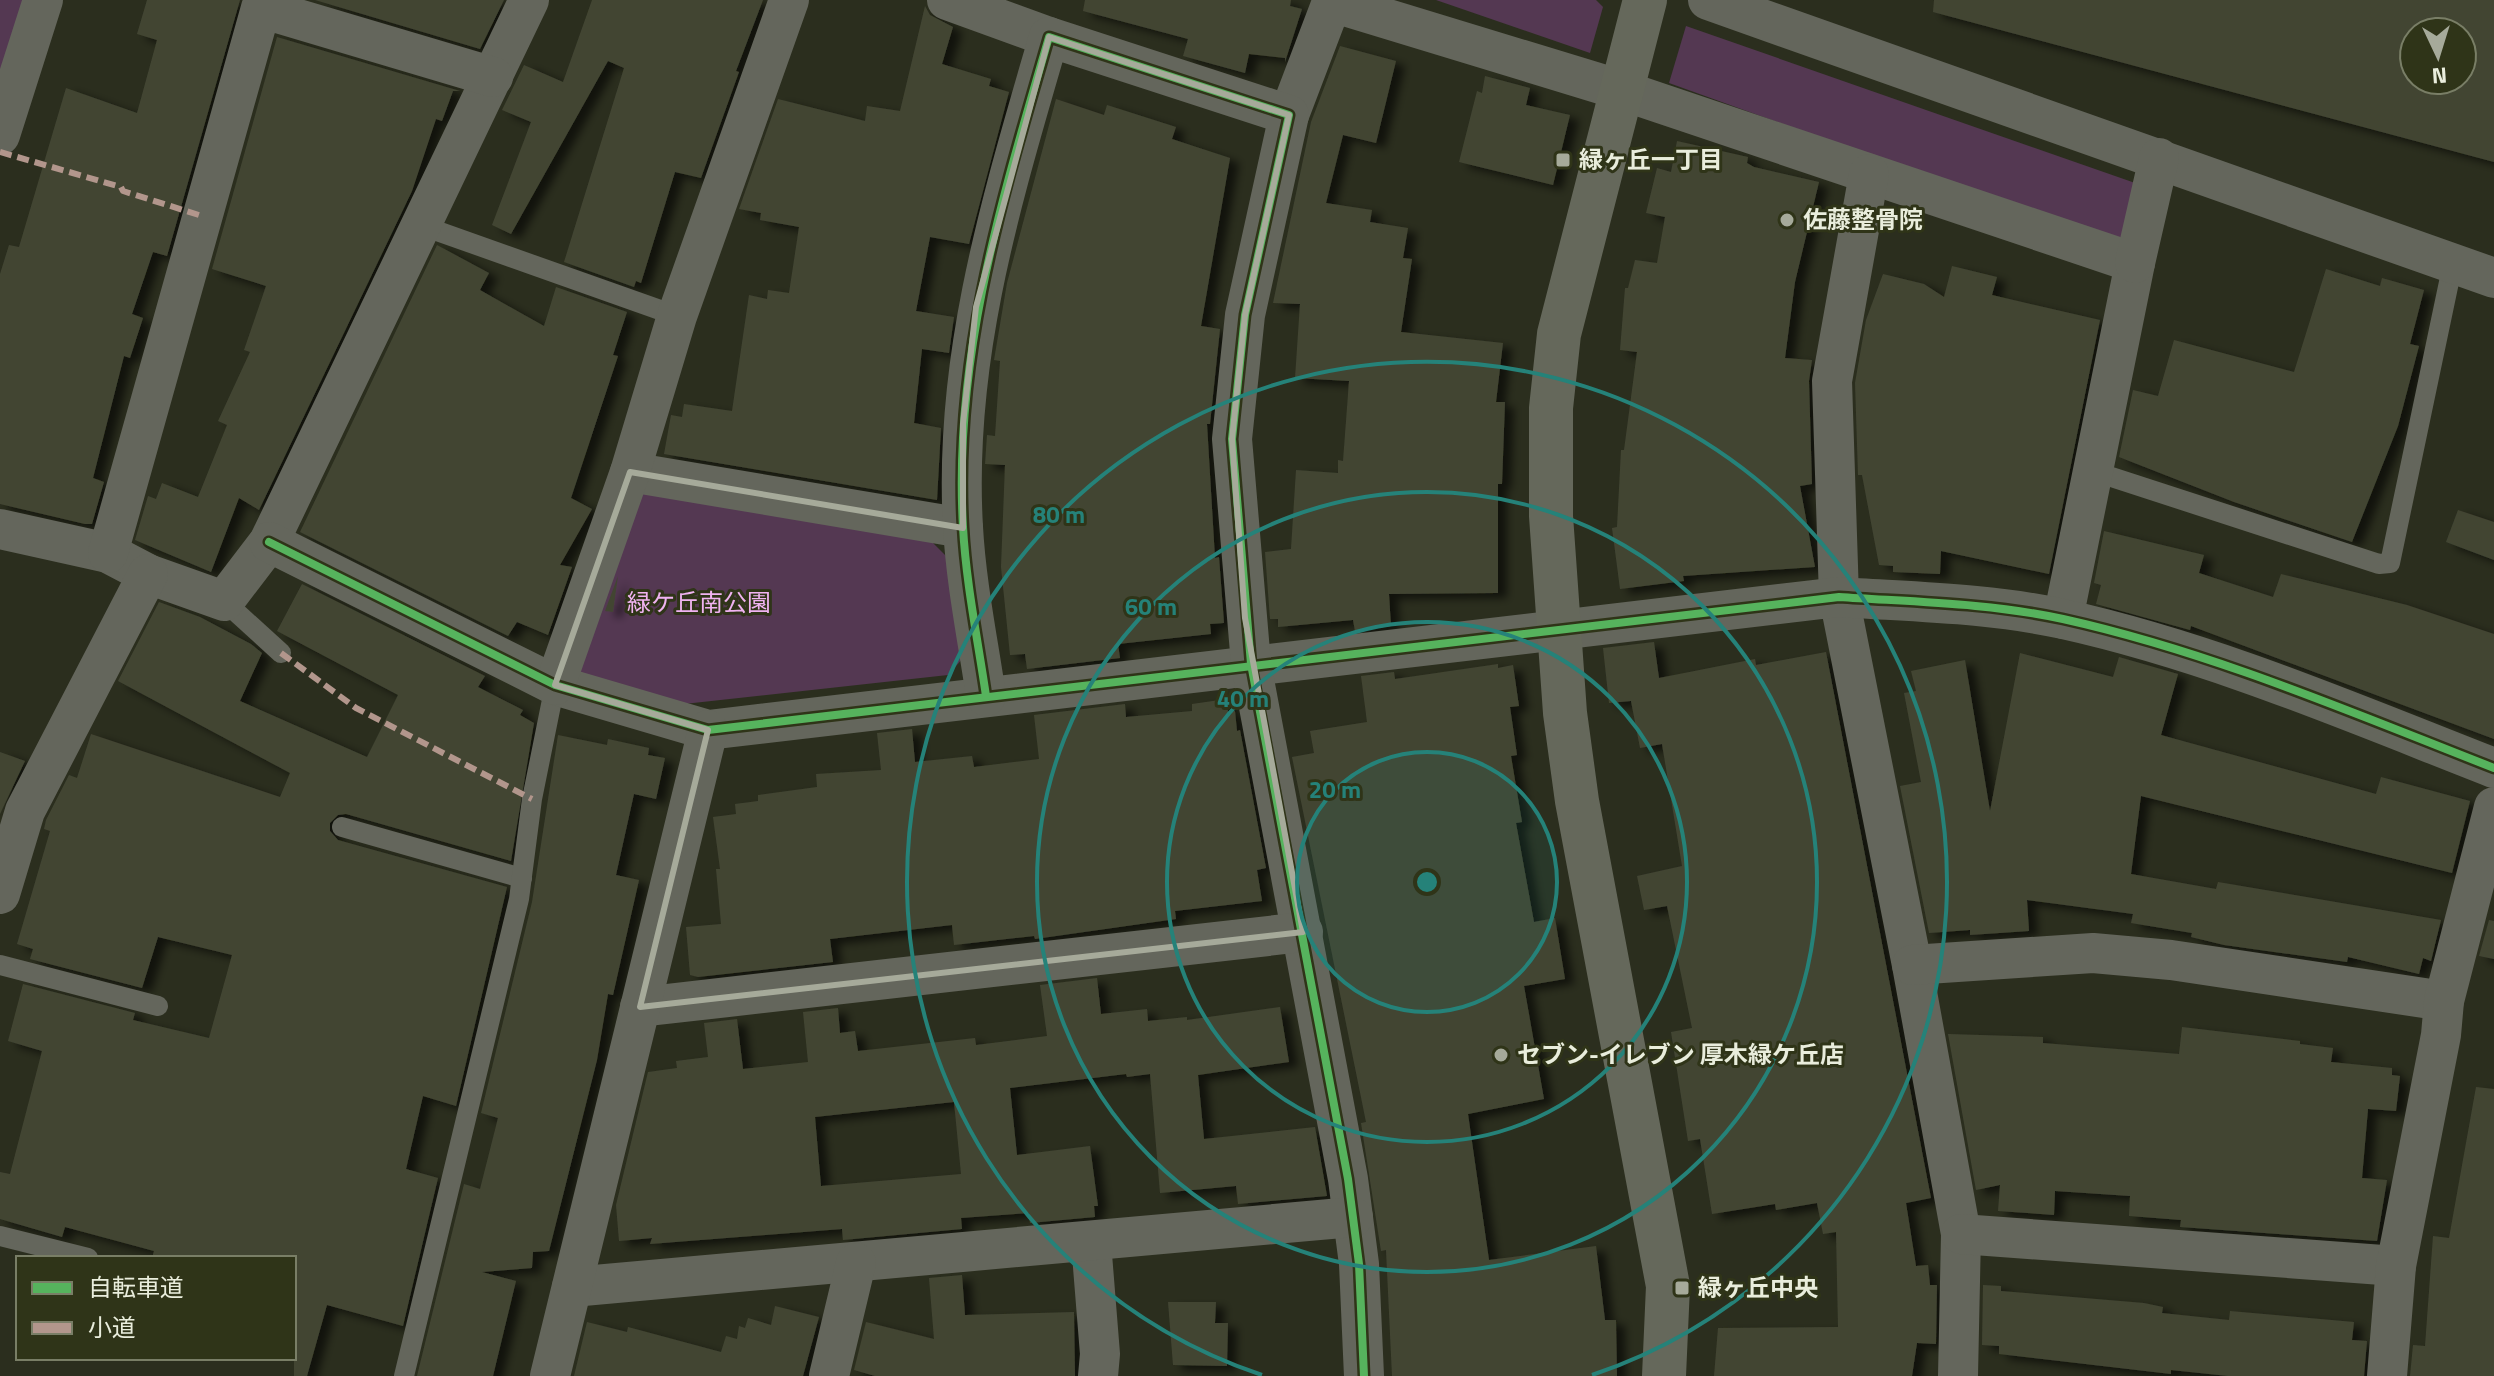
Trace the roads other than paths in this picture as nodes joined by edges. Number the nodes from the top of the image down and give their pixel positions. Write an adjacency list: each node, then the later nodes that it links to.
1 (43, 0): 11 (street)
2 (529, 0): 8 (street)
3 (789, 0): 18 (street)
4 (947, 0): 7 (street)
5 (1645, 0): 9 (street)
6 (1708, 0): 12 (street)
7 (1049, 37): 10 (street); 21 (street)
8 (493, 77): 14 (street); 24 (street)
9 (1624, 91): 10 (street); 13 (street); 29 (street)
10 (1289, 115): 31 (street)
11 (0, 135)
12 (2159, 158): 15 (street); 16 (street)
13 (1869, 174): 15 (street); 26 (street)
14 (423, 226): 18 (lane); 23 (street)
15 (2135, 263): 19 (street)
16 (2453, 263): 17 (street); 19 (lane)
17 (2494, 278)
18 (677, 316): 20 (street)
19 (2093, 471): 28 (street)
20 (630, 472): 21 (street); 32 (street)
21 (963, 528): 33 (street)
22 (0, 529): 24 (street)
23 (269, 542): 27 (street); 32 (street)
24 (108, 553): 25 (street)
25 (148, 574): 27 (street); 39 (street)
26 (1839, 597): 28 (street); 29 (street); 42 (street)
27 (224, 601): 30 (lane)
28 (2063, 619): 35 (street)
29 (1558, 628): 31 (street); 59 (street)
30 (281, 653)
31 (1251, 664): 33 (street); 40 (street)
32 (555, 685): 34 (street); 38 (lane)
33 (986, 696): 34 (street)
34 (708, 730): 45 (street)
35 (2494, 768)
36 (2494, 807): 43 (street)
37 (342, 827): 38 (lane)
38 (522, 878): 54 (lane)
39 (0, 894)
40 (1303, 932): 45 (street); 46 (street)
41 (0, 965): 44 (lane)
42 (1912, 965): 43 (street); 47 (street)
43 (2444, 1001): 52 (street)
44 (158, 1006)
45 (640, 1007): 53 (street)
46 (1353, 1217): 49 (street); 58 (street)
47 (1961, 1234): 52 (street); 60 (street)
48 (0, 1236): 50 (lane)
49 (1091, 1242): 51 (street); 57 (street)
50 (80, 1256)
51 (856, 1263): 53 (street); 56 (street)
52 (2396, 1266): 61 (street)
53 (572, 1287): 55 (street)
54 (404, 1376)
55 (550, 1376)
56 (829, 1376)
57 (1098, 1376)
58 (1364, 1376)
59 (1664, 1376)
60 (1958, 1376)
61 (2387, 1376)

